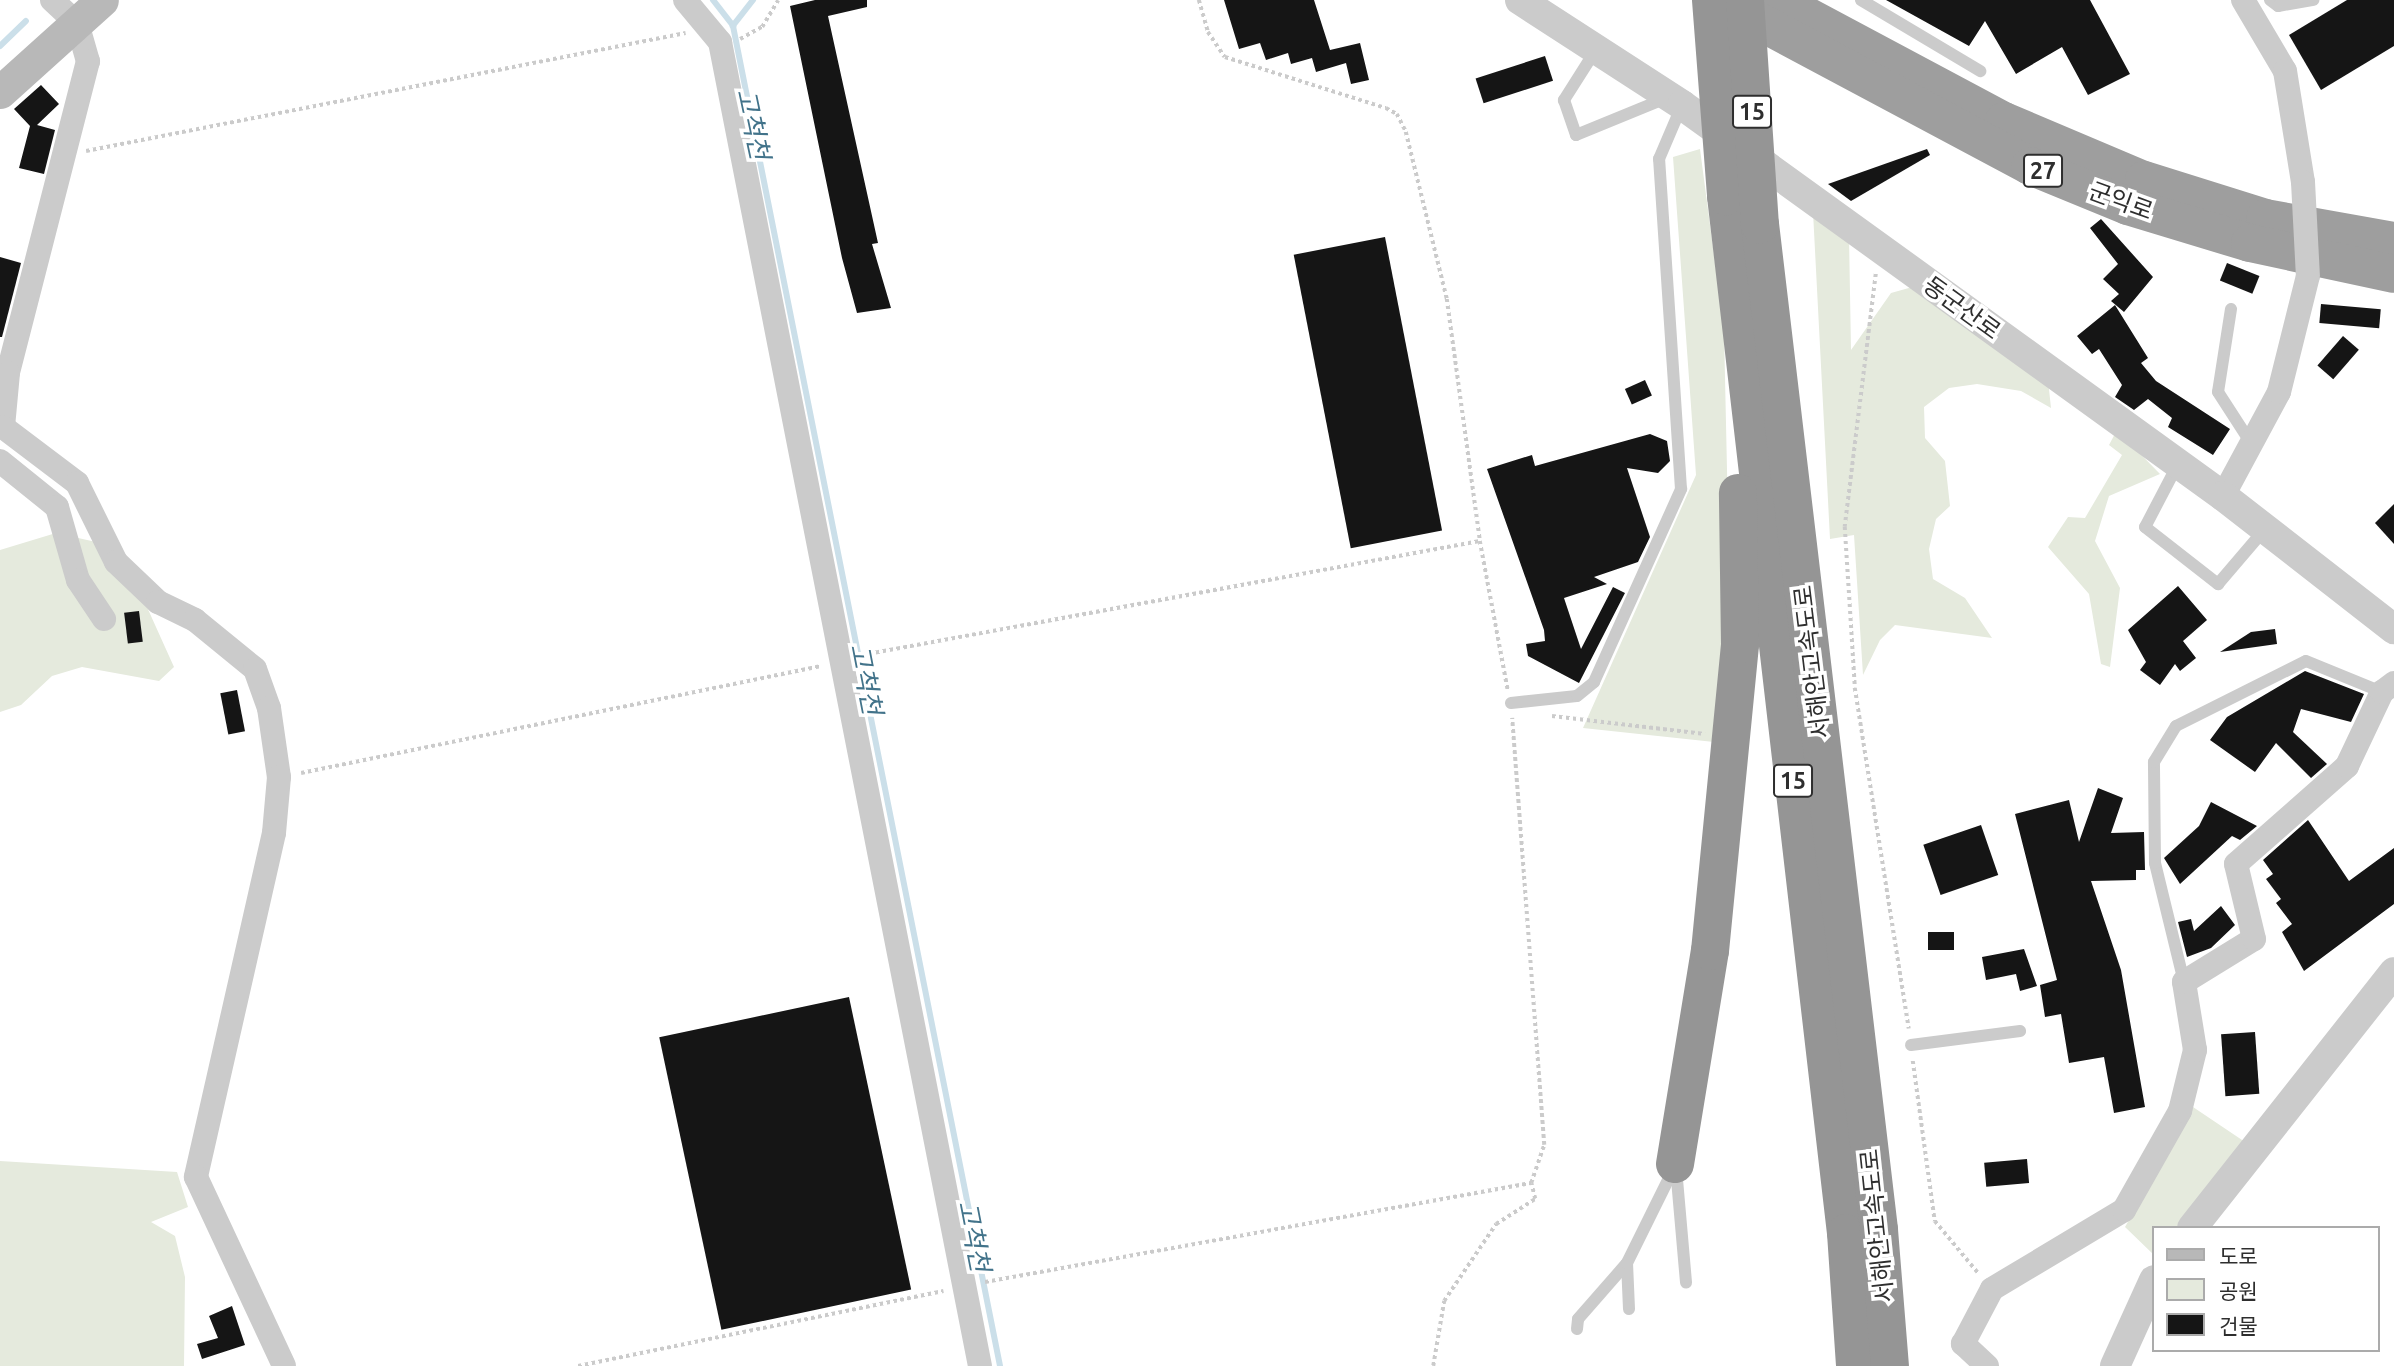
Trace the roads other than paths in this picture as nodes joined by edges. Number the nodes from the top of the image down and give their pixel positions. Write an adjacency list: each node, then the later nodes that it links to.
1 (52, 0): 13 (street)
2 (102, 0): 13 (main road)
3 (685, 0): 45 (street)
4 (1520, 0): 14 (street, 동군산로)
5 (1711, 0): 20 (highway, 서해안고속도로 / 15, bridge)
6 (1719, 0): 19 (highway, 군익로 / 27)
7 (1745, 0): 47 (highway, 서해안고속도로 / 15, bridge)
8 (1777, 0): 18 (highway, 군익로 / 27)
9 (1861, 0): 15 (lane)
10 (2243, 0): 22 (street, bridge)
11 (2270, 0): 12 (lane)
12 (2313, 0)
13 (77, 23): 16 (main road); 25 (street)
14 (1598, 48): 17 (street, 동군산로); 17 (lane)
15 (1980, 71)
16 (0, 92)
17 (1676, 101): 24 (street, 동군산로); 32 (lane)
18 (2394, 241)
19 (2394, 274)
20 (1737, 291): 37 (highway); 46 (highway, 서해안고속도로 / 15)
21 (2231, 309): 22 (lane)
22 (2252, 443): 26 (street)
23 (0, 461): 27 (street)
24 (2178, 464): 26 (street, 동군산로); 28 (lane)
25 (77, 483): 27 (street); 44 (street)
26 (2223, 496): 28 (street, 동군산로)
27 (57, 507): 29 (street)
28 (2265, 528): 30 (street, 동군산로)
29 (104, 619)
30 (2394, 629)
31 (2388, 687): 34 (street); 34 (lane)
32 (1511, 703)
33 (2394, 972): 38 (street)
34 (2184, 982): 48 (street)
35 (2020, 1031): 36 (lane)
36 (1911, 1045)
37 (1675, 1164): 39 (lane); 40 (lane)
38 (2194, 1226)
39 (1627, 1263): 42 (lane); 43 (lane)
40 (1686, 1283)
41 (2152, 1284): 49 (street)
42 (1629, 1309)
43 (1577, 1329)
44 (284, 1366)
45 (980, 1366)
46 (1855, 1366)
47 (1890, 1366)
48 (1987, 1366)
49 (2115, 1366)

